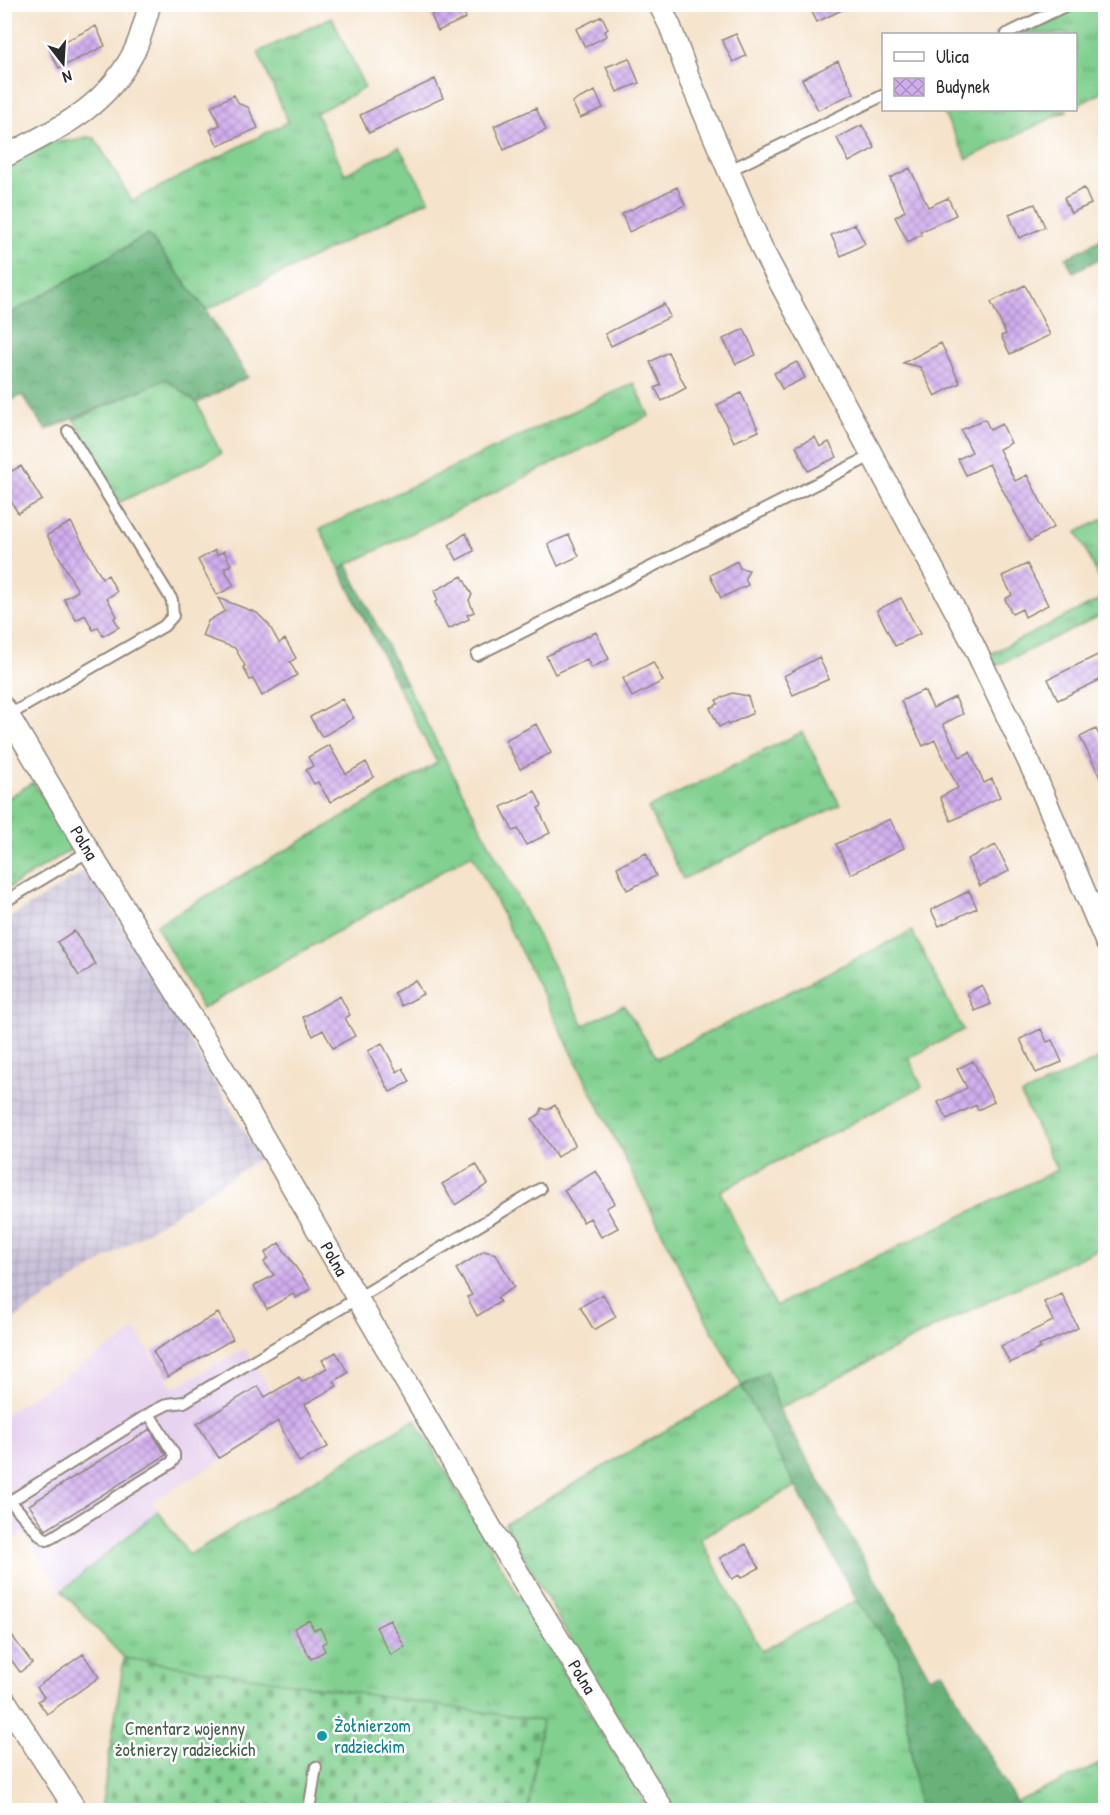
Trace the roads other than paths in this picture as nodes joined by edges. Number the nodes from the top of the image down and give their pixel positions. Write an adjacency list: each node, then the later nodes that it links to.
1 (150, 4): 6 (street)
2 (659, 4): 7 (street)
3 (1069, 4): 4 (lane)
4 (1010, 33)
5 (882, 96): 7 (lane)
6 (4, 157)
7 (728, 171): 9 (street)
8 (68, 431): 11 (lane)
9 (873, 455): 10 (lane); 14 (street)
10 (477, 655)
11 (7, 712): 12 (street, Polna)
12 (89, 851): 13 (lane); 16 (street, Polna)
13 (4, 902)
14 (1106, 942)
15 (540, 1189): 16 (lane)
16 (356, 1297): 17 (lane); 23 (street, Polna)
17 (149, 1414): 18 (lane); 18 (lane)
18 (7, 1503)
19 (4, 1699): 21 (street)
20 (316, 1767): 22 (lane)
21 (76, 1810)
22 (309, 1810)
23 (663, 1810)

